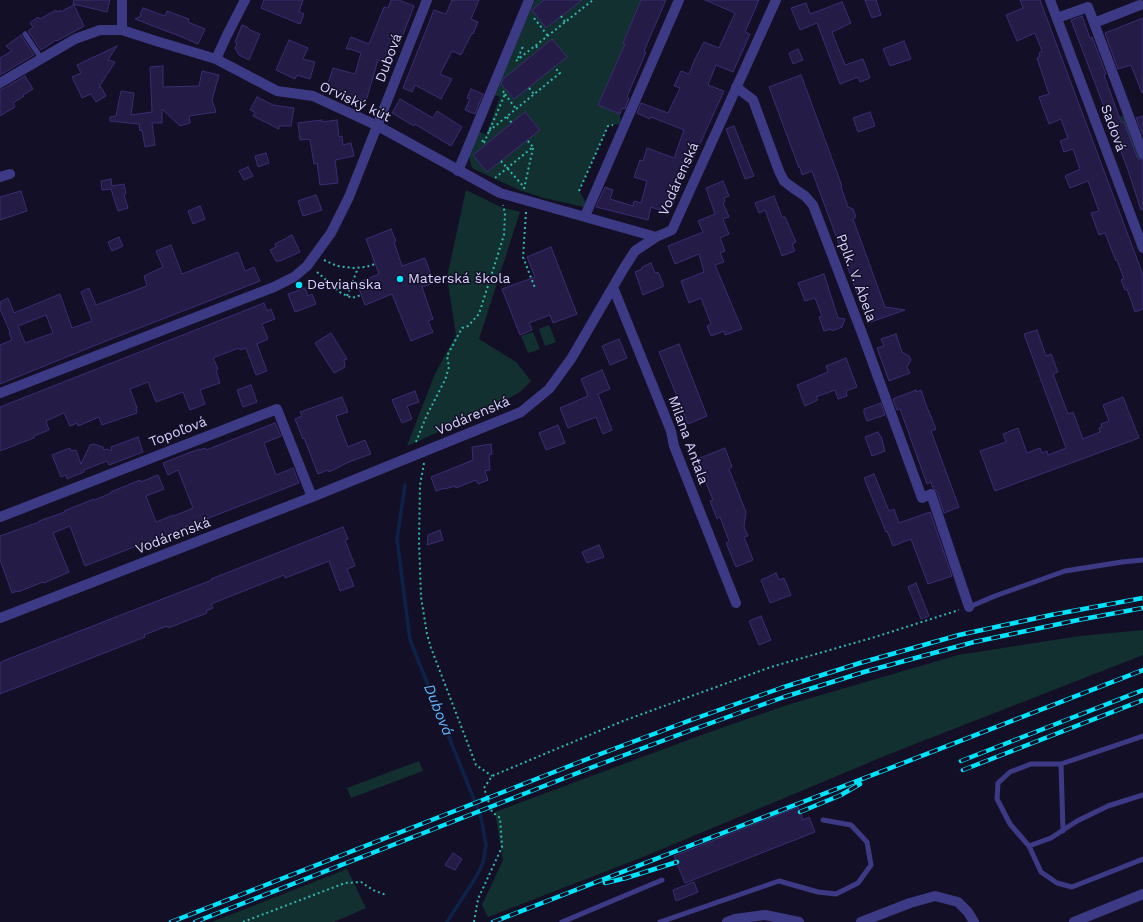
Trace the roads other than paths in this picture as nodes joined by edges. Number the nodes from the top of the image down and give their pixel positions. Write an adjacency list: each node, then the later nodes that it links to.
1 (122, 0): 11 (street)
2 (245, 0): 14 (street)
3 (427, 0): 17 (street, Dubová)
4 (529, 0): 19 (street)
5 (679, 0): 22 (street)
6 (776, 0): 16 (street, Vodárenská)
7 (1050, 0): 9 (street, Sadová)
8 (1140, 5): 10 (street)
9 (1057, 18): 10 (street, Sadová); 24 (street, Sadová)
10 (1094, 23): 18 (street, Sadová)
11 (122, 30): 13 (street, Orviský kút); 14 (street, Orviský kút)
12 (25, 34): 13 (lane)
13 (41, 58): 15 (street, Orviský kút)
14 (216, 60): 17 (street, Orviský kút)
15 (0, 83)
16 (736, 88): 23 (street, Vodárenská); 31 (street, Pplk. V. Ábela)
17 (378, 126): 19 (street, Orviský kút); 26 (street)
18 (1143, 154)
19 (458, 171): 22 (street, Orviský kút)
20 (10, 174): 21 (street)
21 (0, 178)
22 (585, 216): 23 (street, Orviský kút)
23 (656, 237): 25 (street, Vodárenská)
24 (1143, 248)
25 (613, 287): 27 (street, Vodárenská); 30 (street, Milana Antala)
26 (0, 393)
27 (312, 498): 28 (street, Topoľová); 32 (street, Vodárenská)
28 (0, 517)
29 (1143, 560): 31 (lane)
30 (736, 603)
31 (969, 607)
32 (0, 618)
33 (1143, 736): 34 (lane)
34 (1061, 764): 37 (lane); 38 (lane)
35 (1143, 796): 37 (lane)
36 (823, 820): 43 (lane)
37 (1063, 831): 38 (lane)
38 (1029, 846): 39 (lane)
39 (1143, 859)
40 (662, 880): 42 (lane)
41 (1143, 894): 48 (street)
42 (566, 921)
43 (660, 922)
44 (727, 922): 45 (street)
45 (799, 922)
46 (860, 922): 47 (street)
47 (974, 922)
48 (1074, 922)

